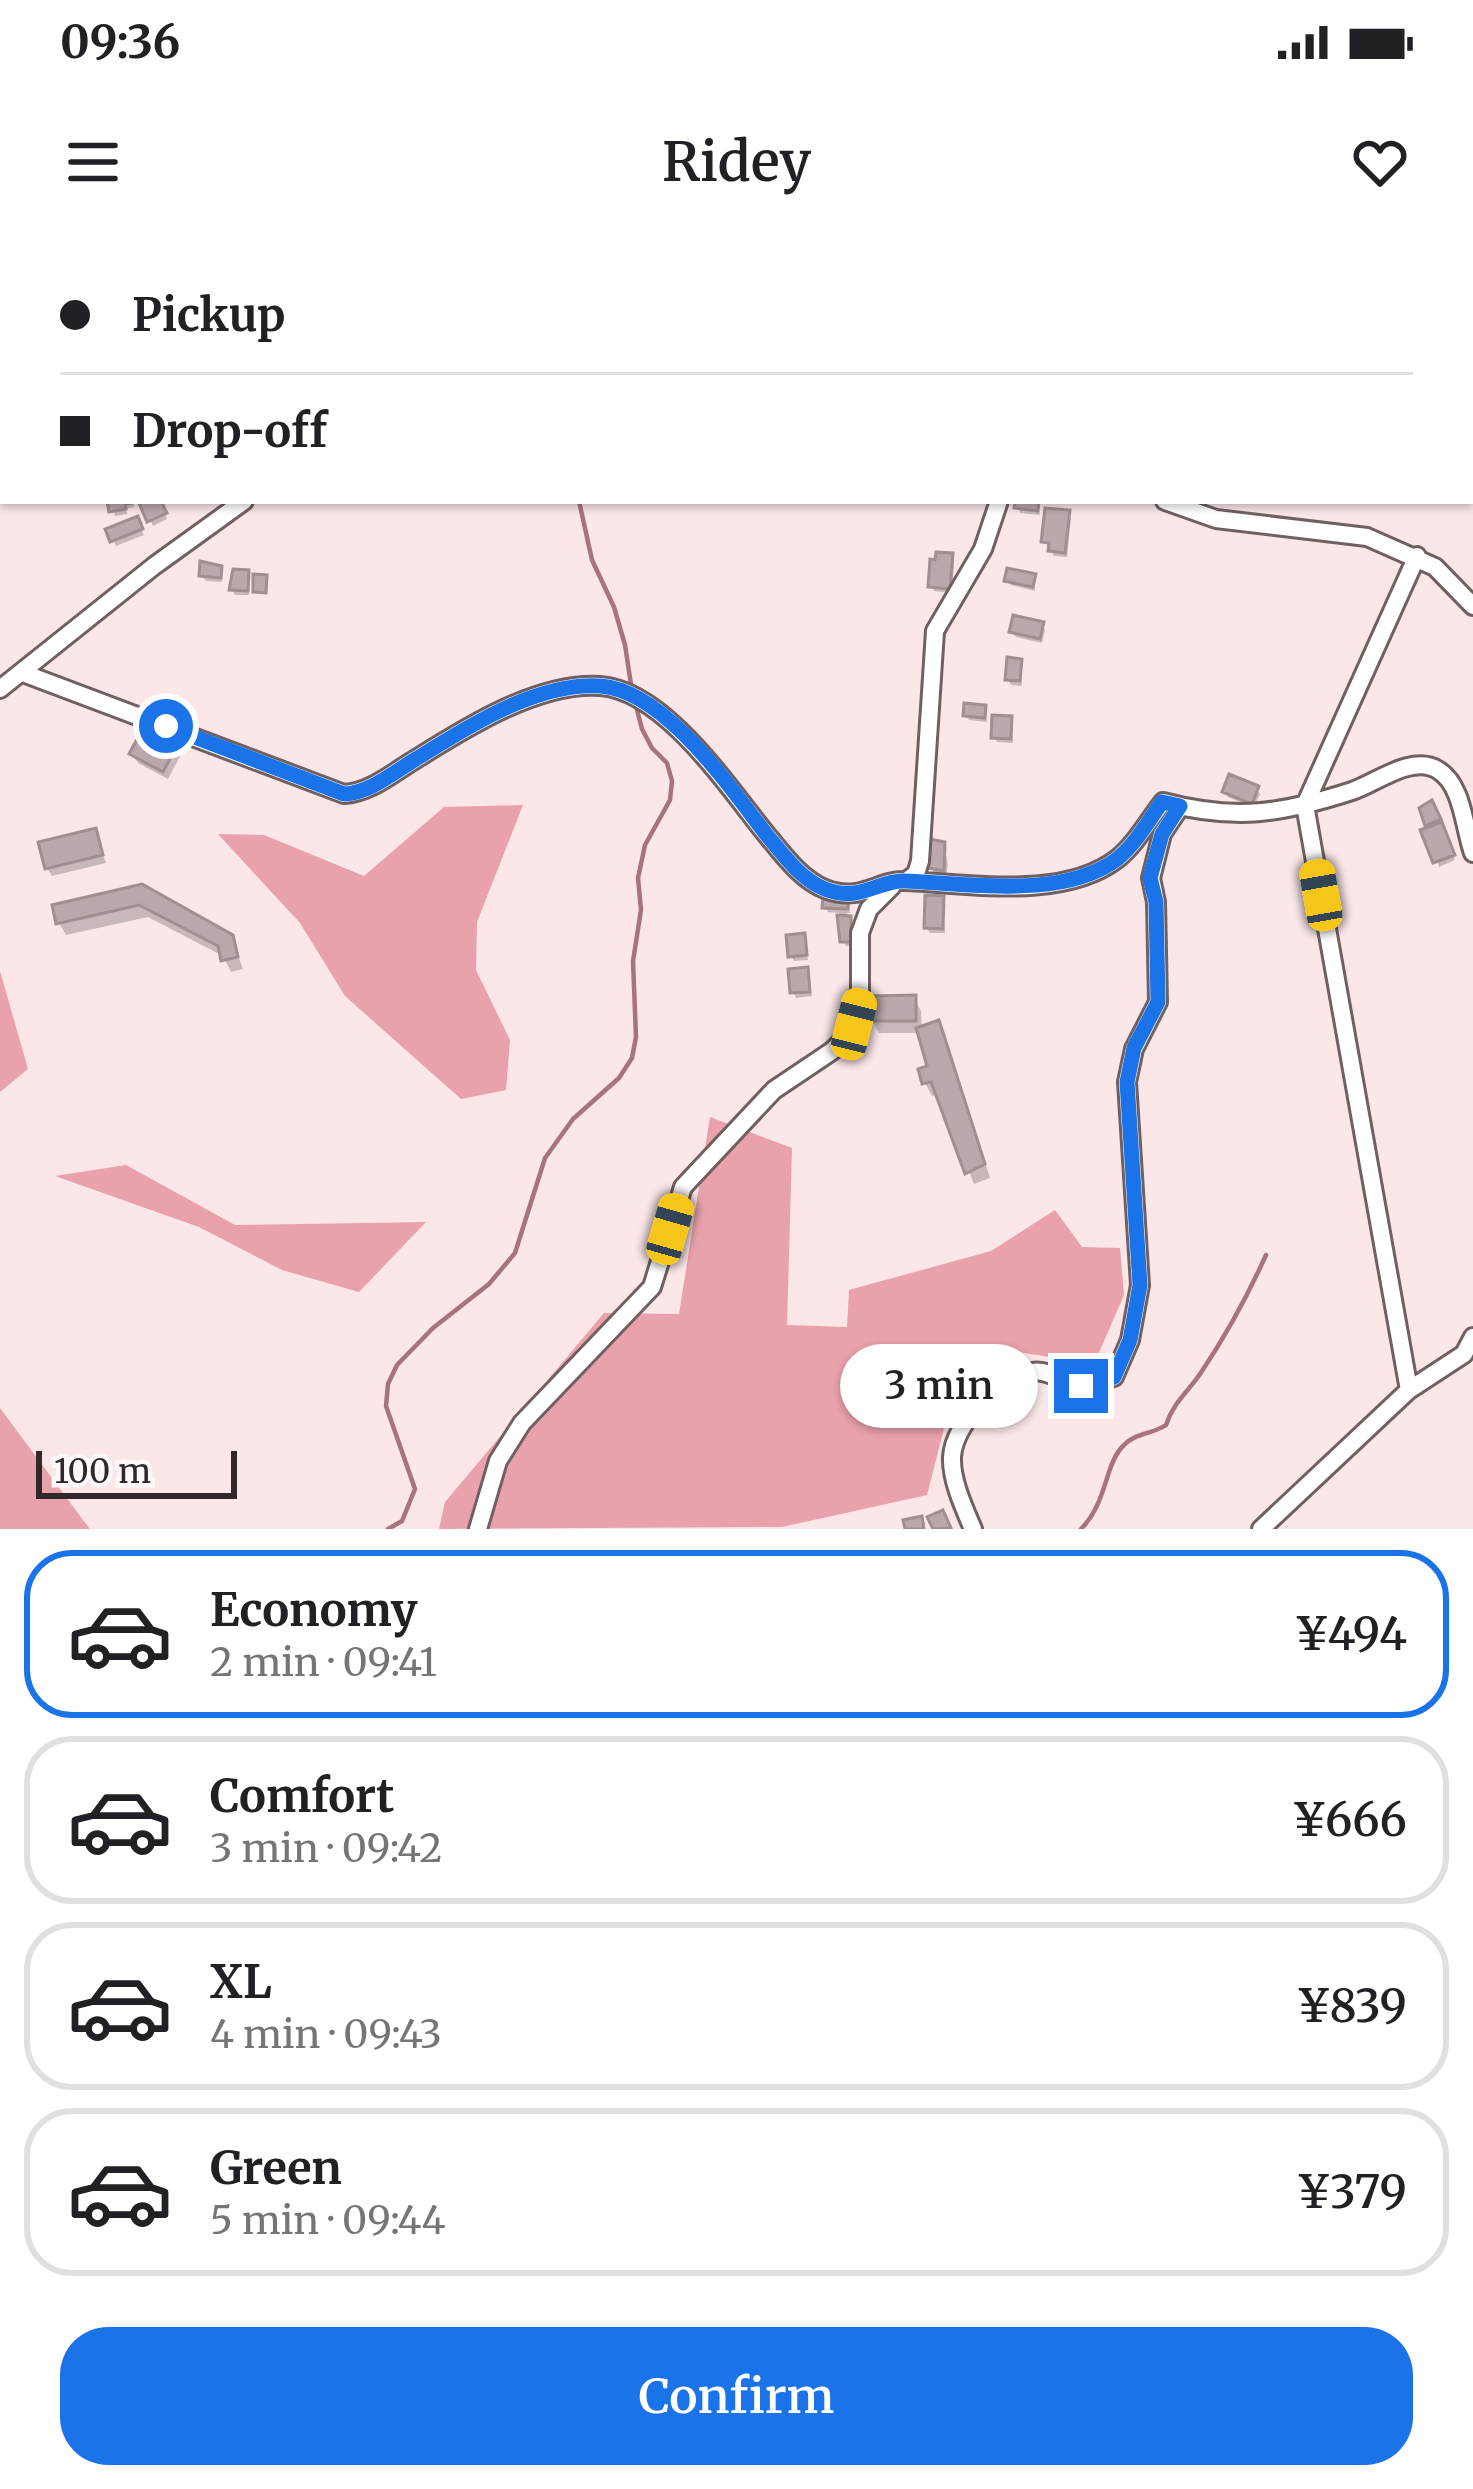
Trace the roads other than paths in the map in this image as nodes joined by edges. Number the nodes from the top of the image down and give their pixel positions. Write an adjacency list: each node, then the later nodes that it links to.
1 (240, 504): 6 (street)
2 (998, 504): 11 (street)
3 (1174, 504): 4 (street)
4 (1417, 556): 5 (street); 8 (street)
5 (1473, 606)
6 (23, 673): 7 (street); 11 (street)
7 (0, 689)
8 (1305, 805): 9 (street); 10 (street); 13 (street)
9 (1180, 806): 11 (street); 15 (street)
10 (1473, 853)
11 (902, 881): 14 (street)
12 (1473, 1337): 13 (street)
13 (1409, 1390): 16 (street)
14 (478, 1529)
15 (974, 1529)
16 (1261, 1529)

